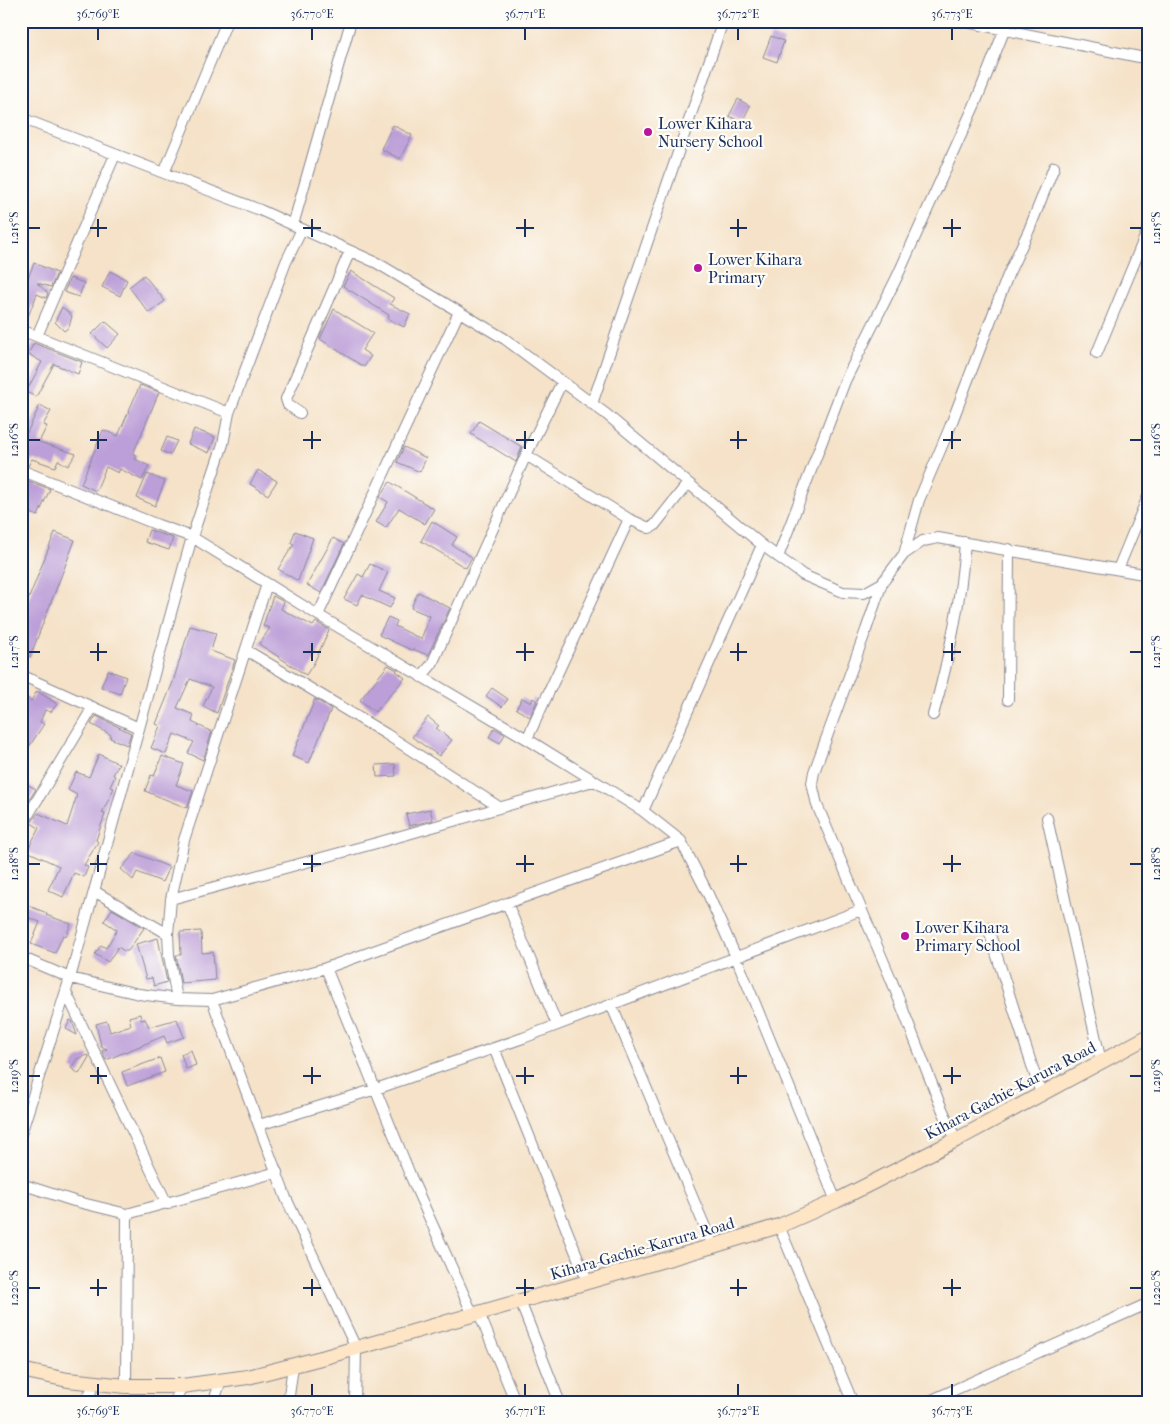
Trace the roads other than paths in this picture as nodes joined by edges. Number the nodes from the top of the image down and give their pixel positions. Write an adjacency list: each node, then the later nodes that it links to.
1 (227, 21): 10 (street)
2 (351, 21): 11 (street)
3 (723, 21): 19 (street)
4 (961, 21): 5 (street)
5 (1006, 26): 6 (street); 32 (street)
6 (1149, 59)
7 (21, 118): 8 (street)
8 (115, 155): 10 (street); 16 (street)
9 (1054, 168): 31 (street)
10 (164, 173): 11 (street)
11 (298, 227): 13 (street); 20 (street)
12 (1149, 227): 17 (street)
13 (350, 251): 14 (street); 21 (street)
14 (459, 312): 18 (street); 37 (street)
15 (21, 330): 16 (street)
16 (37, 336): 20 (street)
17 (1097, 352)
18 (562, 382): 19 (street); 22 (street)
19 (592, 404): 24 (street)
20 (229, 413): 27 (street)
21 (300, 413)
22 (526, 455): 26 (street); 40 (street)
23 (21, 470): 27 (street)
24 (688, 483): 26 (street); 29 (street)
25 (1149, 494): 33 (street)
26 (629, 519): 45 (street)
27 (192, 537): 36 (street); 44 (street)
28 (965, 542): 30 (street); 31 (street); 43 (street)
29 (762, 545): 32 (street); 48 (street)
30 (1009, 549): 33 (street); 41 (street)
31 (904, 554): 35 (street)
32 (778, 557): 35 (street)
33 (1118, 569): 34 (street)
34 (1149, 575)
35 (882, 583): 55 (street)
36 (267, 584): 37 (street); 38 (street)
37 (318, 615): 40 (street)
38 (246, 650): 47 (street); 53 (street)
39 (21, 675): 42 (street)
40 (421, 677): 45 (street)
41 (1008, 700)
42 (93, 707): 44 (street); 50 (street)
43 (933, 715)
44 (139, 728): 52 (street)
45 (528, 739): 46 (street)
46 (593, 781): 47 (street); 48 (street)
47 (499, 807): 53 (street)
48 (643, 811): 51 (street)
49 (1047, 818): 69 (street)
50 (21, 828)
51 (681, 841): 54 (street); 59 (street)
52 (94, 891): 57 (street); 61 (street)
53 (171, 899): 57 (street)
54 (507, 903): 60 (street); 66 (street)
55 (861, 910): 59 (street); 74 (street)
56 (988, 928): 71 (street)
57 (168, 934): 63 (street)
58 (21, 957): 61 (street)
59 (736, 957): 65 (street); 77 (street)
60 (326, 968): 64 (street); 70 (street)
61 (70, 978): 62 (street); 63 (street)
62 (66, 992): 73 (street); 78 (street)
63 (177, 999): 64 (street)
64 (212, 1000): 72 (street)
65 (611, 1004): 66 (street); 81 (street)
66 (557, 1025): 68 (street)
67 (1149, 1036): 69 (street, Kihara-Gachie-Karura Road)
68 (494, 1048): 70 (street); 82 (street)
69 (1101, 1062): 71 (street, Kihara-Gachie-Karura Road)
70 (376, 1089): 72 (street); 85 (street)
71 (1041, 1094): 74 (street, Kihara-Gachie-Karura Road)
72 (259, 1125): 75 (street)
73 (21, 1134)
74 (956, 1140): 77 (street, Kihara-Gachie-Karura Road)
75 (277, 1172): 78 (street); 86 (street)
76 (21, 1184): 79 (street)
77 (836, 1201): 80 (street, Kihara-Gachie-Karura Road)
78 (166, 1204): 79 (street)
79 (128, 1214): 91 (street)
80 (779, 1226): 81 (street, Kihara-Gachie-Karura Road); 100 (street)
81 (714, 1246): 82 (street, Kihara-Gachie-Karura Road)
82 (588, 1283): 83 (street, Kihara-Gachie-Karura Road)
83 (520, 1301): 85 (street, Kihara-Gachie-Karura Road); 99 (street)
84 (1149, 1303): 101 (street)
85 (477, 1314): 86 (street, Kihara-Gachie-Karura Road); 98 (street)
86 (356, 1348): 87 (street, Kihara-Gachie-Karura Road); 97 (street)
87 (293, 1366): 89 (street, Kihara-Gachie-Karura Road); 96 (street)
88 (21, 1370): 90 (street, Kihara-Gachie-Karura Road)
89 (221, 1381): 92 (street, Kihara-Gachie-Karura Road); 95 (street)
90 (96, 1383): 91 (street, Kihara-Gachie-Karura Road); 93 (street)
91 (126, 1386): 92 (street, Kihara-Gachie-Karura Road)
92 (182, 1386): 94 (street)
93 (84, 1403)
94 (174, 1403)
95 (213, 1403)
96 (288, 1403)
97 (354, 1403)
98 (516, 1403)
99 (560, 1403)
100 (853, 1403)
101 (925, 1403)

